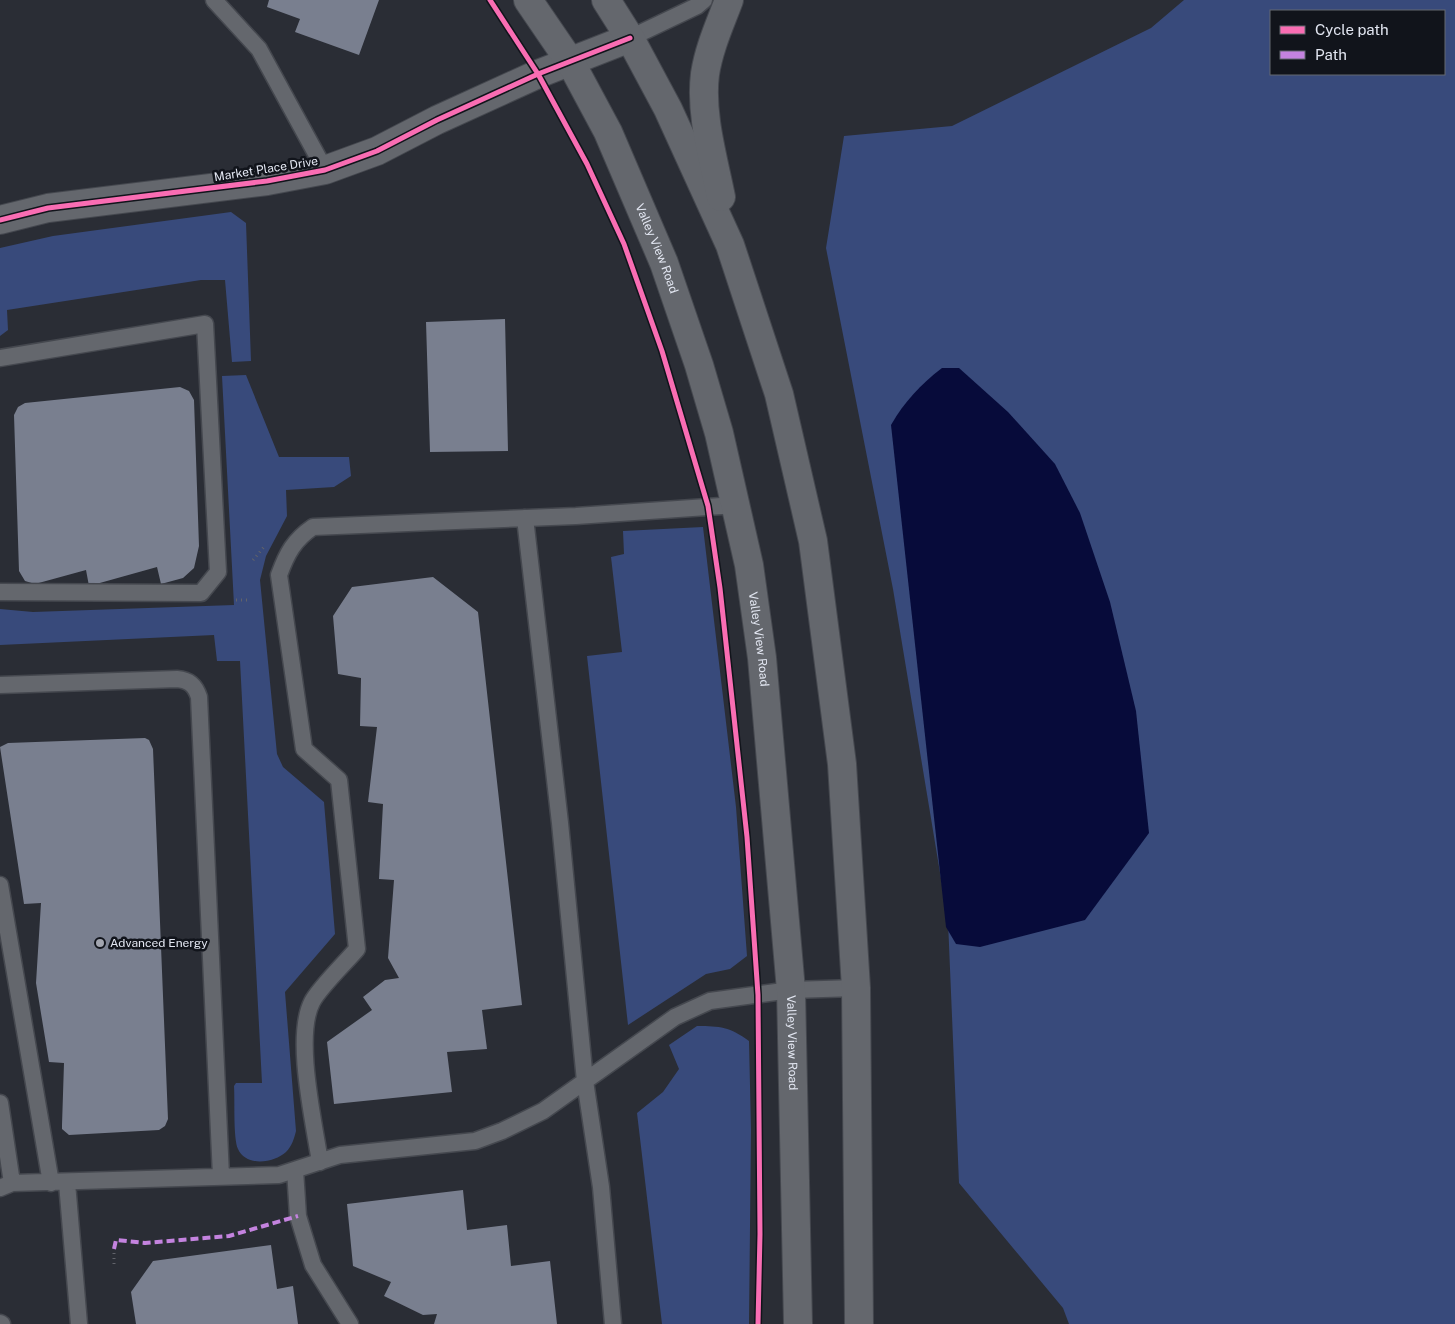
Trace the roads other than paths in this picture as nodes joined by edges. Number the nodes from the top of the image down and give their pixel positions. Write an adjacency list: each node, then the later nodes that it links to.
1 (214, 0): 8 (lane)
2 (528, 0): 7 (main road, Valley View Road)
3 (606, 0): 6 (main road)
4 (704, 0): 6 (lane)
5 (729, 0): 10 (main road)
6 (630, 38): 7 (main road, Market Place Drive); 10 (main road)
7 (571, 63): 8 (main road, Market Place Drive); 12 (main road, Valley View Road)
8 (326, 170): 9 (main road, Market Place Drive)
9 (0, 220)
10 (730, 245): 17 (main road)
11 (0, 358): 14 (lane)
12 (736, 505): 13 (lane); 18 (main road, Valley View Road)
13 (525, 518): 19 (lane); 21 (lane)
14 (0, 592)
15 (0, 685): 23 (lane)
16 (0, 885): 24 (lane)
17 (856, 988): 18 (lane); 31 (main road)
18 (791, 990): 19 (lane); 30 (main road, Valley View Road)
19 (585, 1081): 21 (lane); 29 (lane)
20 (0, 1103): 26 (lane)
21 (320, 1162): 22 (lane)
22 (295, 1170): 23 (lane); 28 (lane)
23 (221, 1176): 25 (lane)
24 (51, 1183): 25 (lane); 26 (lane)
25 (67, 1183): 27 (lane)
26 (6, 1185)
27 (79, 1324)
28 (350, 1324)
29 (613, 1324)
30 (798, 1324)
31 (860, 1324)

